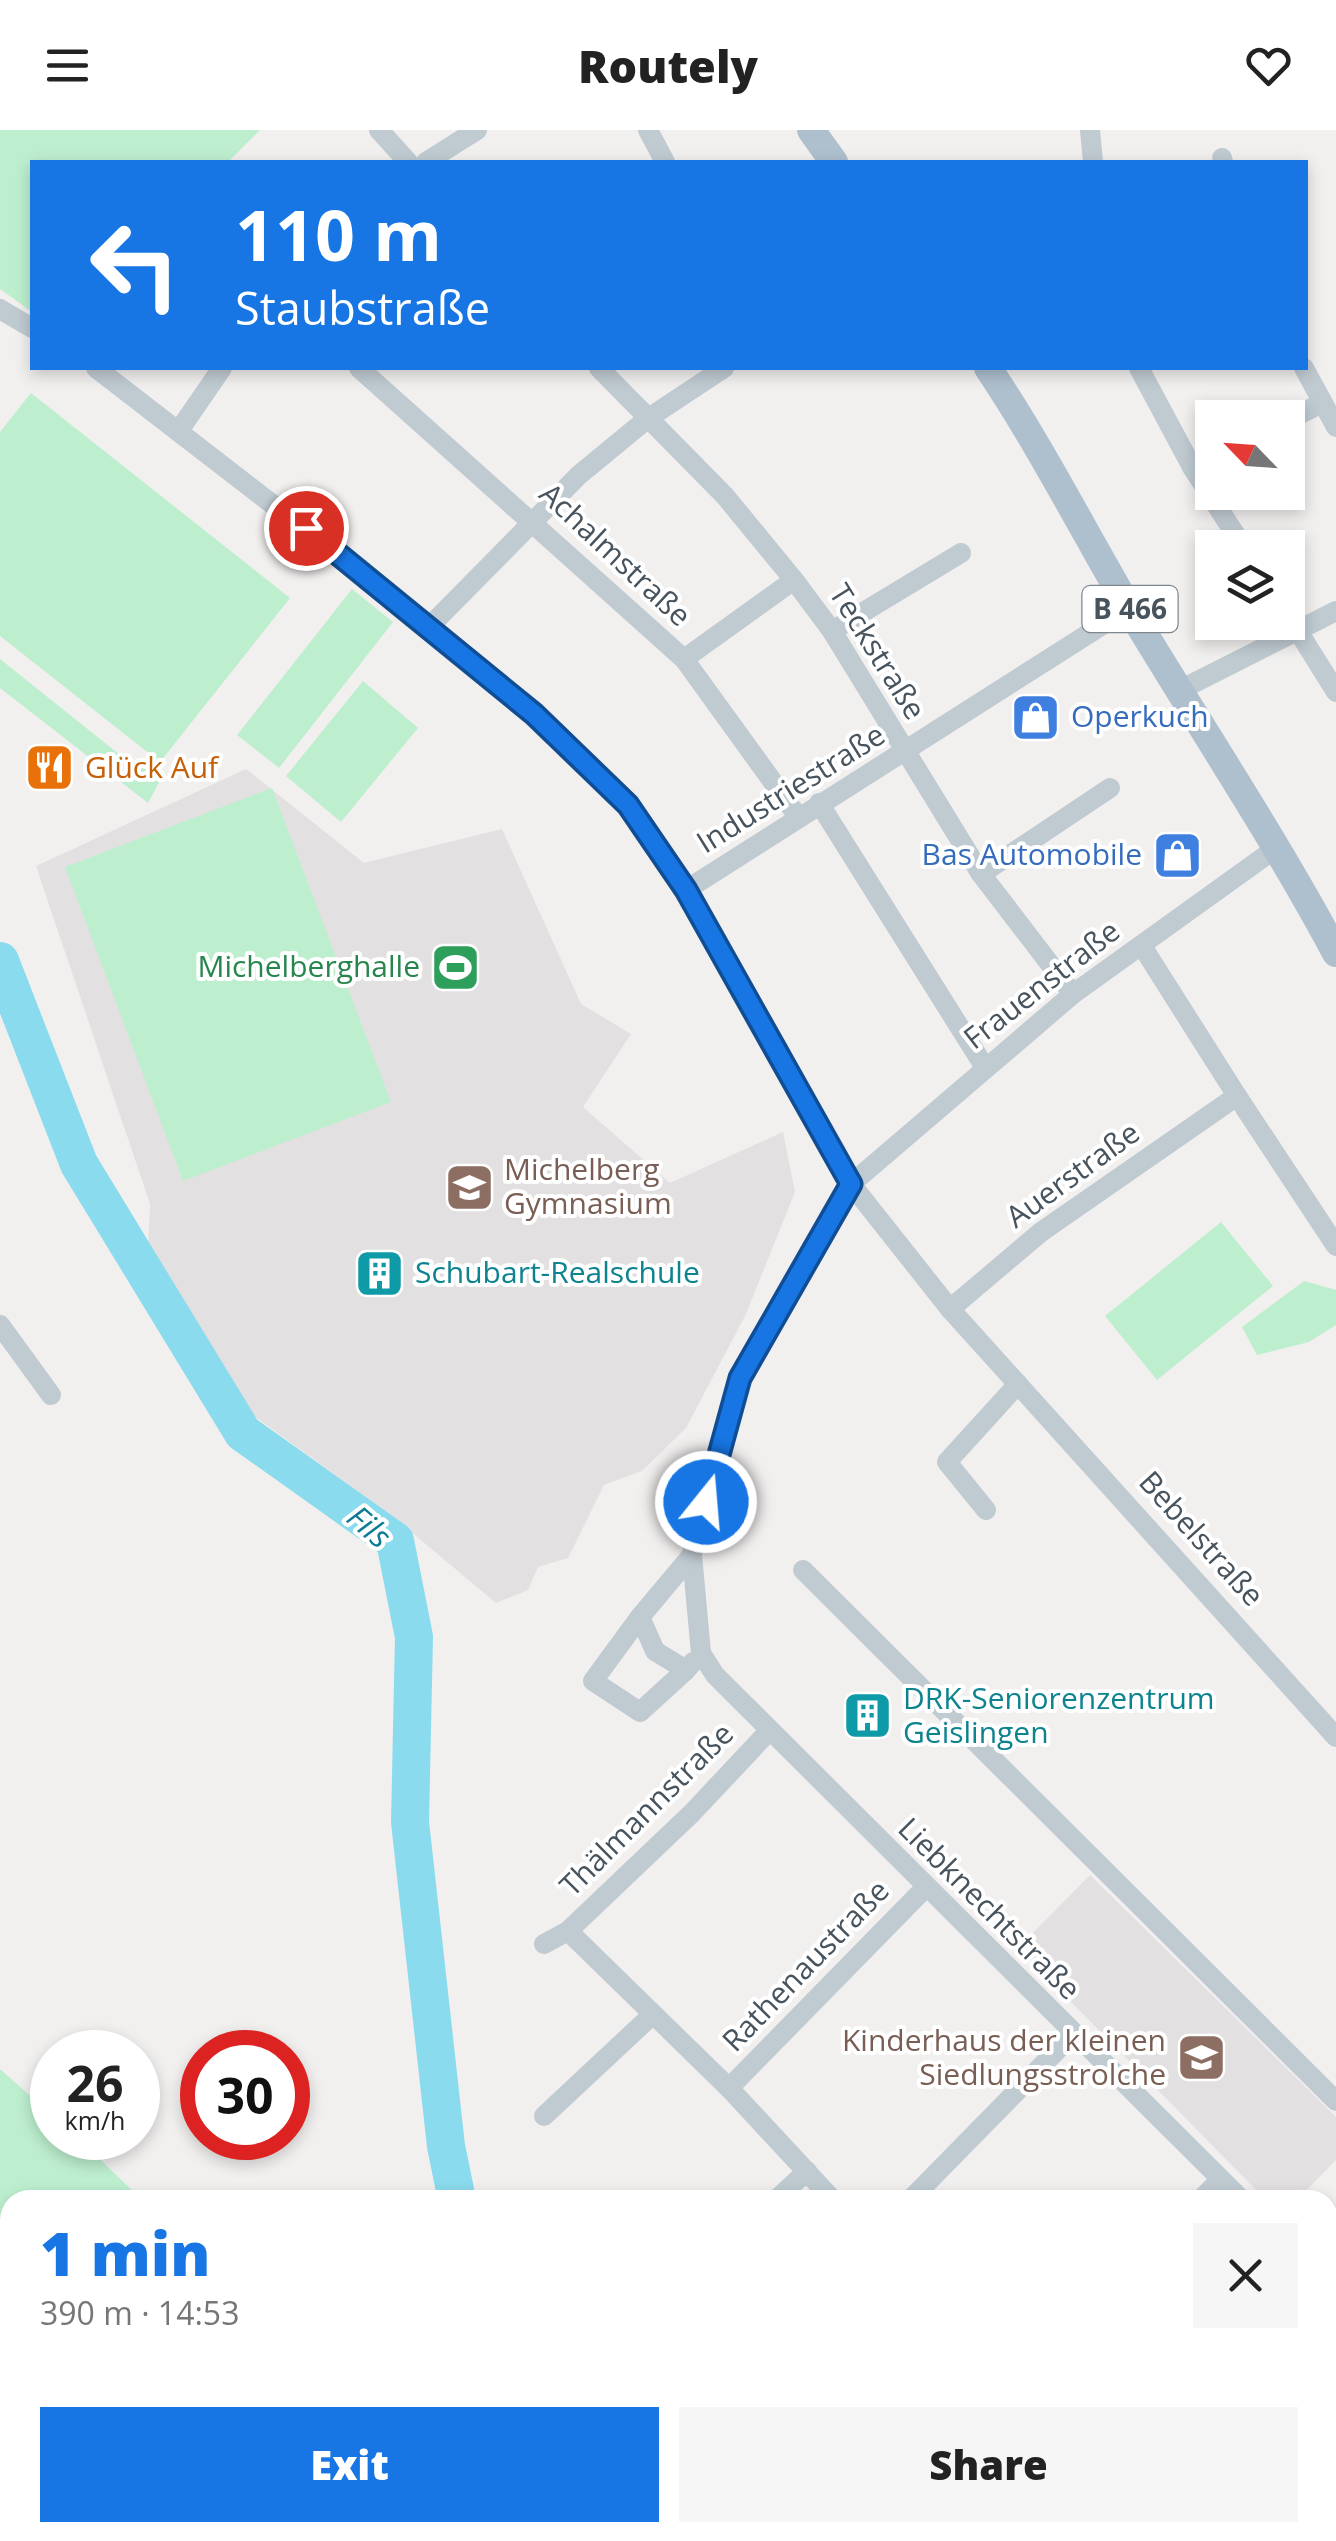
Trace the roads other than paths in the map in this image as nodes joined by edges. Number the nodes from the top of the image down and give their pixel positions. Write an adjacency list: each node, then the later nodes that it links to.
1 (379, 130): 6 (street)
2 (477, 130): 7 (street)
3 (648, 130): 8 (street)
4 (812, 130): 9 (main road)
5 (1090, 130): 10 (street)
6 (406, 160)
7 (429, 160)
8 (664, 160)
9 (833, 160)
10 (1093, 160)
11 (0, 309): 12 (street)
12 (30, 327)
13 (99, 370): 25 (street, Bebelstraße)
14 (221, 370): 25 (street)
15 (361, 370): 28 (street, Achalmstraße)
16 (601, 370): 23 (street, Teckstraße)
17 (721, 370): 23 (street)
18 (989, 370): 32 (main road, B 466)
19 (1140, 370): 27 (street)
20 (1305, 370): 21 (street)
21 (1322, 403): 22 (street); 24 (street)
22 (1305, 412)
23 (647, 419): 28 (street); 31 (street, Teckstraße)
24 (1336, 427)
25 (180, 429): 35 (street, Bebelstraße)
26 (1195, 466): 27 (street)
27 (1192, 467): 29 (street)
28 (534, 520): 35 (street); 39 (street, Achalmstraße)
29 (1232, 530)
30 (961, 553): 36 (street)
31 (794, 580): 36 (street, Teckstraße); 39 (street)
32 (1129, 608): 40 (main road, B 466); 42 (street, Industriestraße)
33 (1336, 610): 34 (street)
34 (1305, 619)
35 (430, 626): 48 (street, Bebelstraße)
36 (832, 632): 42 (street, Teckstraße)
37 (1264, 640): 40 (street)
38 (1303, 640): 41 (street)
39 (684, 659): 45 (street, Achalmstraße)
40 (1182, 689): 46 (main road, B 466)
41 (1336, 692)
42 (905, 753): 44 (street, Industriestraße); 47 (street, Teckstraße)
43 (1110, 788): 47 (street)
44 (819, 803): 45 (street, Industriestraße); 52 (street)
45 (799, 818): 48 (street, Industriestraße)
46 (1279, 846): 49 (street, Frauenstraße); 50 (main road, B 466)
47 (981, 874): 51 (street, Teckstraße)
48 (686, 890): 54 (street, Bebelstraße)
49 (1142, 946): 51 (street, Frauenstraße); 53 (street)
50 (1336, 953)
51 (1073, 994): 52 (street, Frauenstraße)
52 (984, 1066): 54 (street, Frauenstraße)
53 (1237, 1096): 55 (street); 56 (street, Auerstraße)
54 (851, 1184): 56 (street, Bebelstraße); 61 (street, Frauenstraße)
55 (1336, 1246)
56 (950, 1310): 58 (street, Bebelstraße)
57 (0, 1325): 59 (street)
58 (1018, 1384): 60 (street); 67 (street, Bebelstraße)
59 (51, 1395)
60 (986, 1510)
61 (692, 1555): 63 (street); 64 (street)
62 (803, 1570): 75 (street)
63 (640, 1616): 65 (street); 65 (street)
64 (701, 1654): 65 (street); 66 (street, Liebknechtstraße)
65 (686, 1670)
66 (769, 1730): 68 (street, Liebknechtstraße); 69 (street, Thälmannstraße)
67 (1336, 1737)
68 (926, 1887): 73 (street, Liebknechtstraße); 74 (street, Rathenaustraße)
69 (568, 1932): 70 (street, Thälmannstraße); 71 (street, Thälmannstraße)
70 (544, 1944)
71 (636, 1999): 72 (street, Rathenaustraße)
72 (651, 2016): 74 (street, Rathenaustraße); 76 (street)
73 (1072, 2035): 78 (street, Liebknechtstraße); 81 (street)
74 (729, 2088): 77 (street, Rathenaustraße)
75 (1336, 2101)
76 (544, 2116)
77 (800, 2163): 79 (street); 80 (street, Rathenaustraße)
78 (1220, 2180): 82 (street); 83 (street, Liebknechtstraße)
79 (782, 2190)
80 (824, 2190)
81 (920, 2190)
82 (1210, 2190)
83 (1231, 2190)

